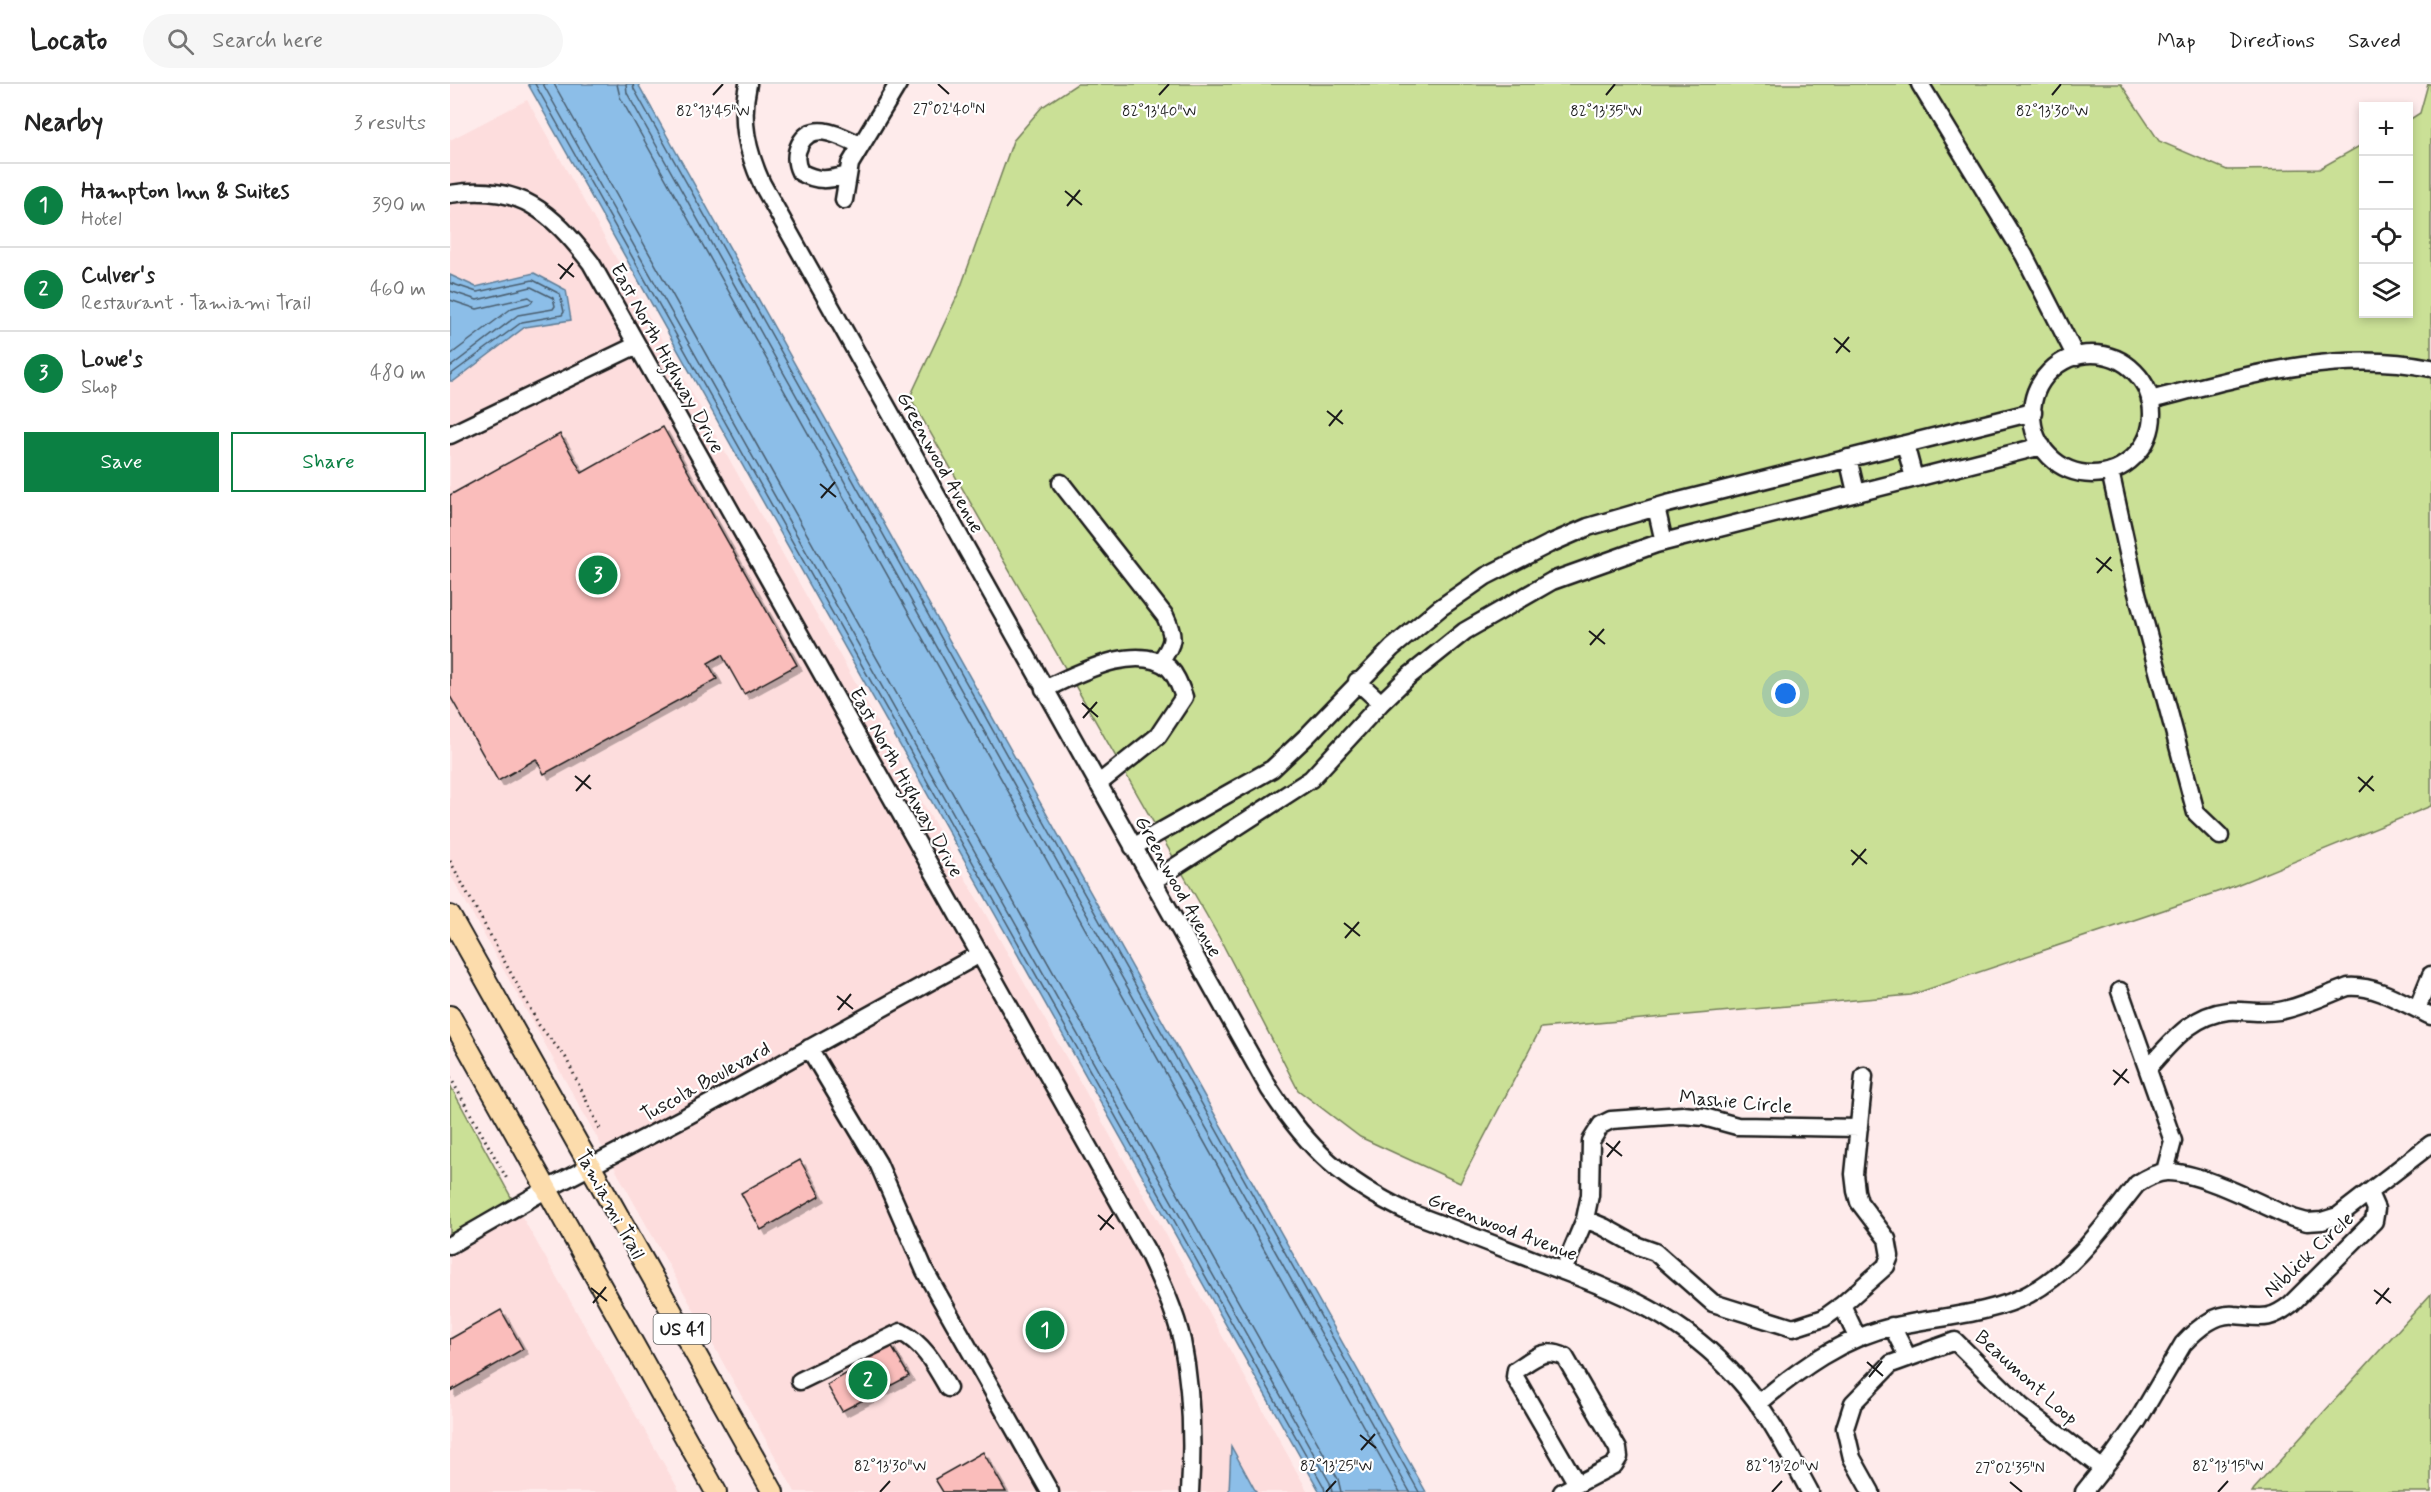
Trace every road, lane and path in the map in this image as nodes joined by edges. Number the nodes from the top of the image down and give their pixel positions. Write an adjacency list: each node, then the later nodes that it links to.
1 (748, 84): 25 (street, Greenwood Avenue)
2 (898, 84): 4 (street)
3 (1920, 84): 9 (street)
4 (860, 145): 5 (street); 5 (street)
5 (848, 175): 7 (street)
6 (450, 194): 8 (street, East North Highway Drive)
7 (844, 200)
8 (637, 345): 13 (street); 33 (street, East North Highway Drive)
9 (2076, 357): 11 (street); 12 (street)
10 (2431, 369): 11 (street)
11 (2150, 400): 17 (street)
12 (2033, 412): 14 (street); 15 (street)
13 (450, 435)
14 (1905, 444): 16 (street); 18 (street)
15 (2042, 446): 17 (street); 18 (street)
16 (1848, 458): 20 (street); 21 (street)
17 (2110, 471): 28 (street)
18 (1914, 478): 20 (street)
19 (1061, 483): 23 (street)
20 (1856, 492): 22 (street)
21 (1656, 507): 22 (street); 24 (street)
22 (1664, 542): 26 (street)
23 (1160, 662): 25 (street); 27 (street)
24 (1357, 681): 26 (street); 29 (street)
25 (1044, 689): 27 (street, Greenwood Avenue)
26 (1381, 703): 31 (street)
27 (1098, 784): 29 (street, Greenwood Avenue)
28 (2220, 836)
29 (1133, 847): 31 (street, Greenwood Avenue)
30 (450, 861): 43 (path)
31 (1153, 881): 52 (street, Greenwood Avenue)
32 (450, 916): 45 (main road, Tamiami Trail / US 41)
33 (980, 954): 38 (street, Tuscola Boulevard); 65 (street, East North Highway Drive)
34 (2431, 975): 36 (street)
35 (2120, 991): 39 (street)
36 (2424, 1013): 39 (street)
37 (450, 1016): 48 (main road, US 41)
38 (809, 1048): 45 (street, Tuscola Boulevard); 64 (street)
39 (2148, 1068): 46 (street)
40 (1864, 1076): 42 (street)
41 (450, 1077): 47 (path)
42 (1859, 1128): 50 (street, Mashie Circle); 53 (street)
43 (601, 1131)
44 (2426, 1149): 49 (street, Niblick Circle)
45 (591, 1167): 48 (street, Tuscola Boulevard); 63 (main road, Tamiami Trail / US 41)
46 (2165, 1172): 49 (street); 54 (street)
47 (507, 1179)
48 (547, 1189): 51 (street, Tuscola Boulevard); 62 (main road, US 41)
49 (2369, 1194): 60 (street, Niblick Circle)
50 (1585, 1219): 52 (street, Mashie Circle); 53 (street)
51 (450, 1245)
52 (1563, 1271): 59 (street, Greenwood Avenue)
53 (1842, 1305): 55 (street)
54 (1892, 1326): 55 (street); 56 (street)
55 (1857, 1337): 59 (street)
56 (1908, 1358): 60 (street, Beaumont Loop); 67 (street, Beaumont Loop)
57 (800, 1381): 58 (street)
58 (948, 1388)
59 (1758, 1404): 66 (street, Greenwood Avenue)
60 (2103, 1469): 68 (street, Niblick Circle)
61 (1570, 1488): 61 (street)
62 (716, 1492)
63 (773, 1492)
64 (1050, 1492)
65 (1190, 1492)
66 (1810, 1492)
67 (1871, 1492)
68 (2084, 1492)

